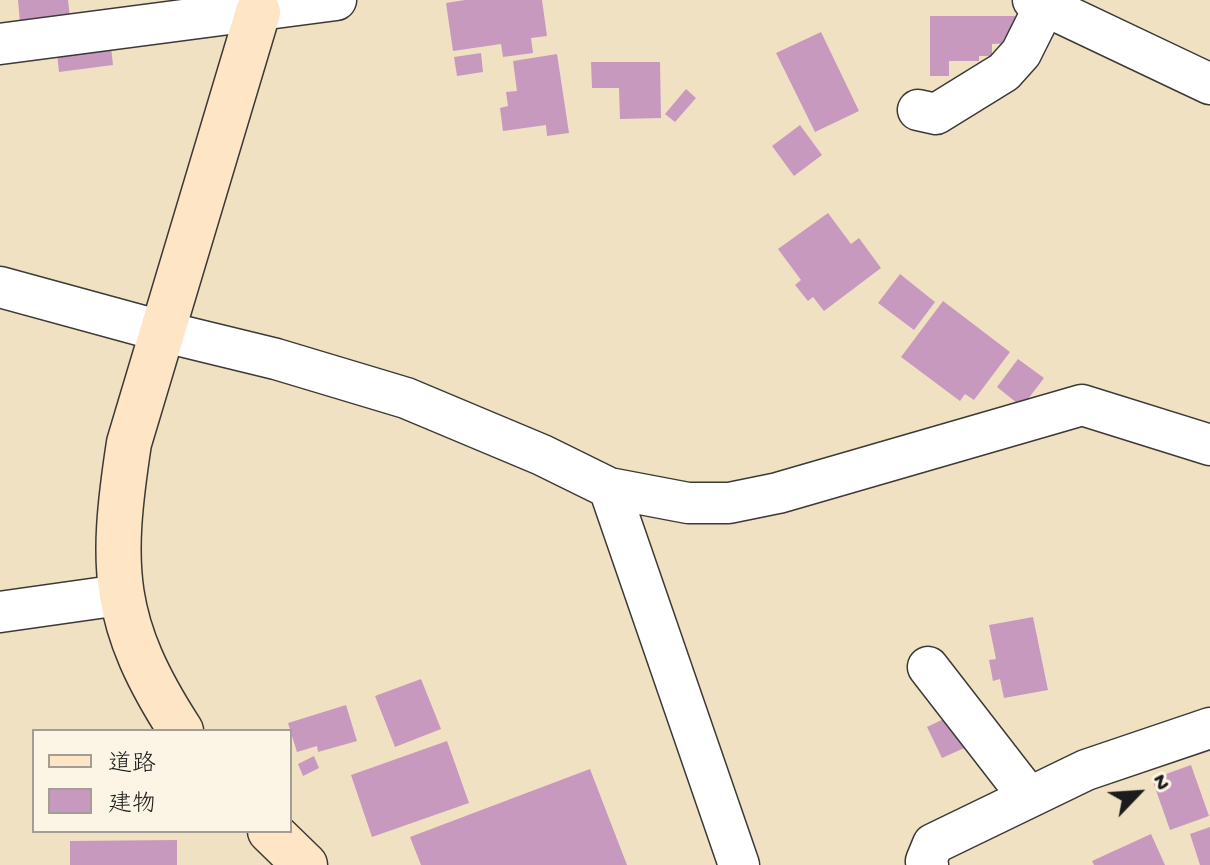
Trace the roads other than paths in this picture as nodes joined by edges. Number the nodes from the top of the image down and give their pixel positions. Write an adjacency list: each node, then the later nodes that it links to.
1 (336, 0): 3 (street)
2 (1039, 3): 5 (street); 6 (street)
3 (260, 6): 4 (street); 8 (street)
4 (0, 44)
5 (1210, 84)
6 (918, 110)
7 (0, 287): 8 (street)
8 (161, 331): 10 (street); 11 (street)
9 (1210, 445): 10 (street)
10 (609, 488): 19 (street)
11 (120, 595): 12 (street); 15 (street)
12 (0, 612)
13 (928, 667): 16 (street)
14 (1210, 728): 16 (street)
15 (180, 729)
16 (1028, 796): 20 (street)
17 (272, 833): 18 (street)
18 (305, 865)
19 (739, 865)
20 (928, 865)

